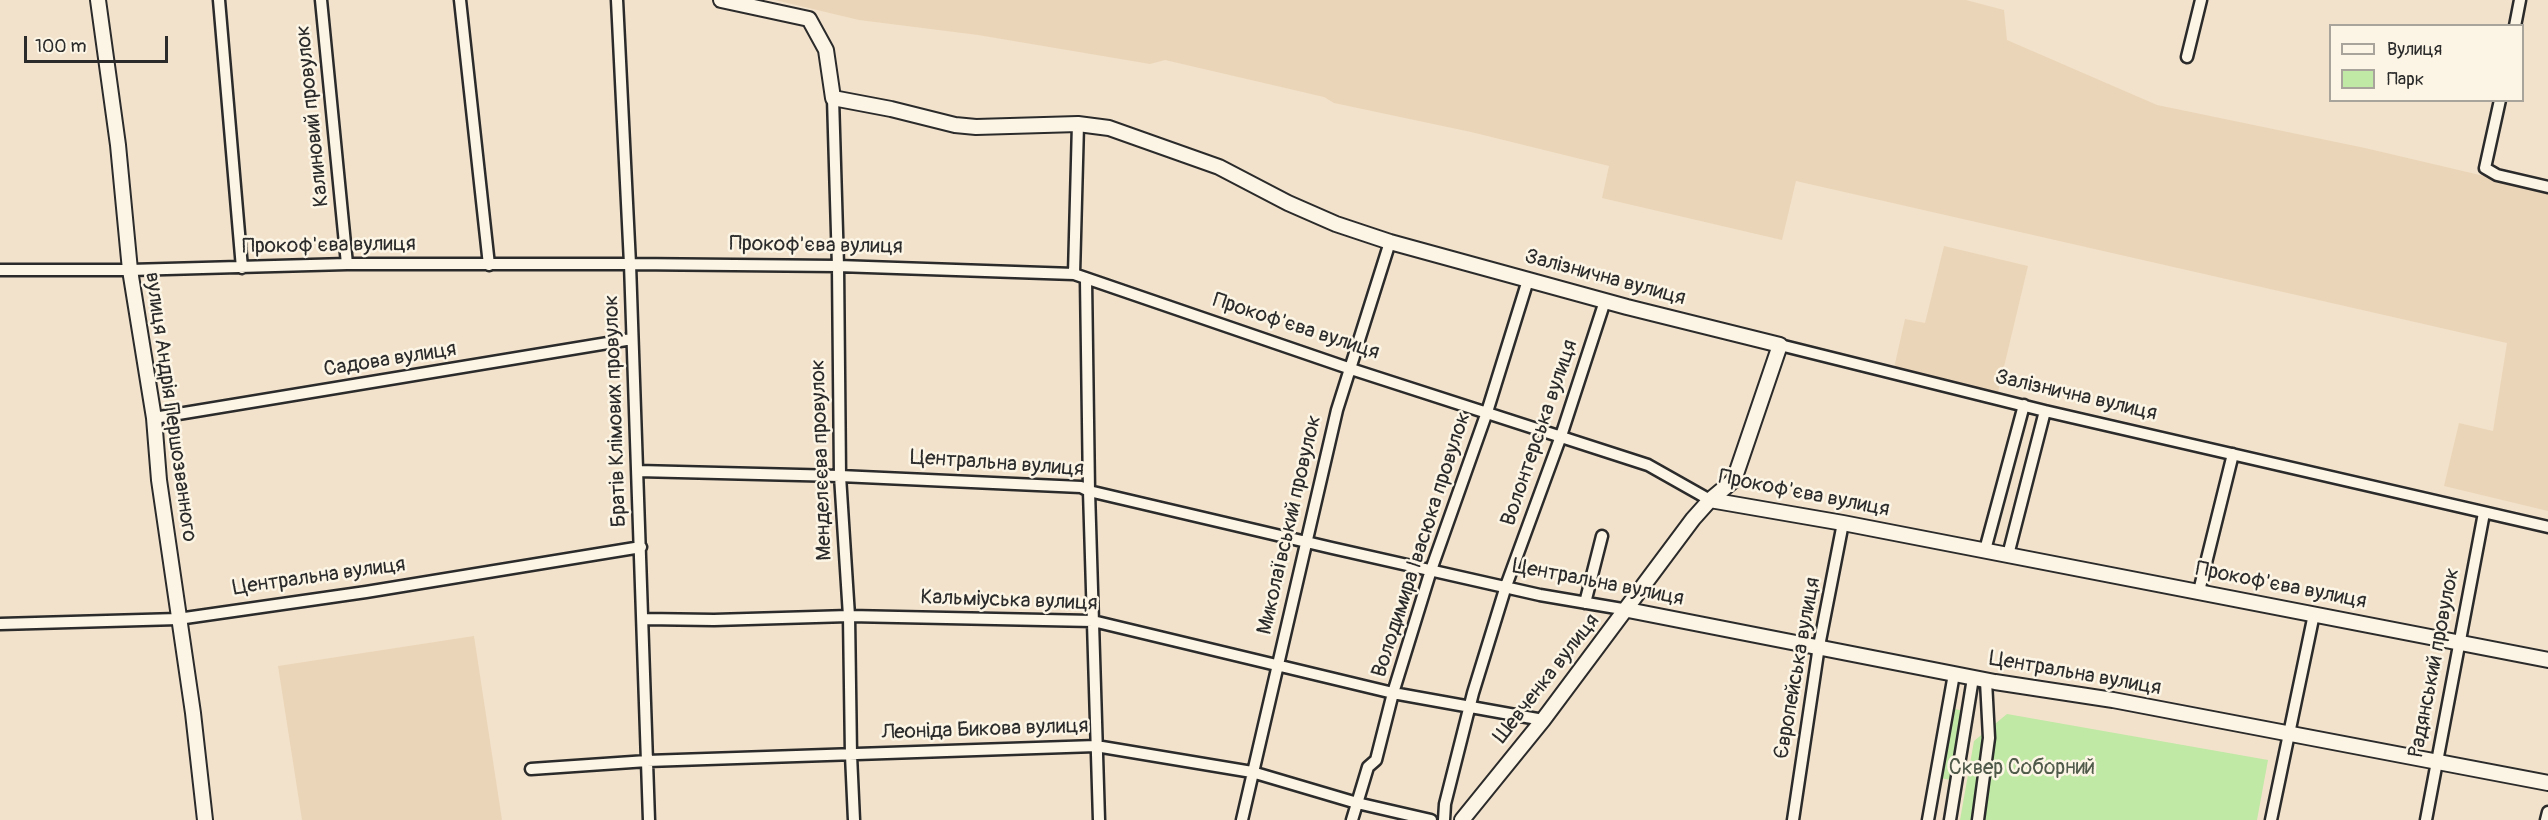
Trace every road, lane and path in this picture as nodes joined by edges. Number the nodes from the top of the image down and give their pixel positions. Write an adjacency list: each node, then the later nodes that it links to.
1 (98, 0): 22 (street, вулиця Андрія Першозванного)
2 (219, 0): 20 (street)
3 (321, 0): 16 (street, Калиновий провулок)
4 (460, 0): 18 (street)
5 (617, 0): 17 (street, Братів Клімових провулок)
6 (721, 0): 11 (street)
7 (2201, 0): 10 (street)
8 (2520, 0): 9 (street)
9 (2515, 24)
10 (2187, 57)
11 (833, 98): 13 (street, Залізнична вулиця); 19 (street, Менделєєва провулок)
12 (2500, 102): 14 (street)
13 (1078, 124): 15 (street, Залізнична вулиця); 23 (street)
14 (2548, 187)
15 (1390, 242): 25 (street, Залізнична вулиця); 29 (street, Миколаївський провулок)
16 (347, 264): 18 (street, Прокоф'єва вулиця); 20 (street, Прокоф'єва вулиця)
17 (630, 264): 18 (street, Прокоф'єва вулиця); 19 (street, Прокоф'єва вулиця); 27 (street, Братів Клімових провулок)
18 (489, 265)
19 (838, 266): 23 (street, Прокоф'єва вулиця); 37 (street, Менделєєва провулок)
20 (242, 268): 22 (street, Прокоф'єва вулиця)
21 (0, 270): 22 (street, Прокоф'єва вулиця)
22 (130, 270): 33 (street, вулиця Андрія Першозванного)
23 (1074, 274): 24 (street, Прокоф'єва вулиця)
24 (1086, 280): 29 (street, Прокоф'єва вулиця); 38 (street)
25 (1528, 280): 26 (street, Залізнична вулиця); 32 (street, Володимира Івасюка провулок)
26 (1605, 301): 28 (street, Залізнична вулиця); 34 (street, Волонтерська вулиця)
27 (632, 339): 33 (street, Садова вулиця); 36 (street, Братів Клімових провулок)
28 (1780, 345): 30 (street, Залізнична вулиця); 39 (street, Шевченка вулиця)
29 (1351, 369): 32 (street, Прокоф'єва вулиця); 44 (street, Миколаївський провулок)
30 (2024, 405): 31 (street, Залізнична вулиця); 46 (street)
31 (2045, 411): 35 (street, Залізнична вулиця); 47 (street)
32 (1487, 412): 34 (street, Прокоф'єва вулиця); 48 (street, Володимира Івасюка провулок)
33 (154, 418): 55 (street, вулиця Андрія Першозванного)
34 (1561, 436): 39 (street, Прокоф'єва вулиця); 49 (street, Волонтерська вулиця)
35 (2233, 454): 40 (street, Залізнична вулиця); 50 (street)
36 (638, 471): 37 (street, Центральна вулиця); 45 (street, Братів Клімових провулок)
37 (840, 476): 38 (street, Центральна вулиця); 54 (street, Менделєєва провулок)
38 (1089, 491): 44 (street, Центральна вулиця); 57 (street)
39 (1710, 500): 41 (street, Прокоф'єва вулиця); 52 (street, Шевченка вулиця)
40 (2484, 513): 42 (street, Залізнична вулиця); 59 (street, Радянський провулок)
41 (1843, 523): 46 (street, Прокоф'єва вулиця); 60 (street, Європейська вулиця)
42 (2548, 527)
43 (1602, 536): 51 (street)
44 (1308, 542): 48 (street, Центральна вулиця); 62 (street, Миколаївський провулок)
45 (641, 548): 55 (street, Центральна вулиця); 56 (street, Братів Клімових провулок)
46 (1985, 550): 47 (street, Прокоф'єва вулиця)
47 (2008, 555): 50 (street, Прокоф'єва вулиця)
48 (1431, 570): 49 (street, Центральна вулиця); 65 (street, Володимира Івасюка провулок)
49 (1506, 586): 51 (street, Центральна вулиця); 66 (street, Волонтерська вулиця)
50 (2199, 591): 53 (street, Прокоф'єва вулиця)
51 (1584, 603): 52 (street, Центральна вулиця)
52 (1628, 610): 60 (street, Центральна вулиця); 67 (street, Шевченка вулиця)
53 (2314, 614): 59 (street, Прокоф'єва вулиця); 68 (street)
54 (849, 616): 56 (street, Кальміуська вулиця); 57 (street, Кальміуська вулиця); 70 (street, Менделєєва провулок)
55 (178, 619): 58 (street, Центральна вулиця); 78 (street, вулиця Андрія Першозванного)
56 (644, 619): 71 (street, Братів Клімових провулок)
57 (1093, 621): 62 (street, Кальміуська вулиця); 69 (street)
58 (0, 624)
59 (2459, 642): 61 (street, Прокоф'єва вулиця); 72 (street, Радянський провулок)
60 (1819, 646): 63 (street, Центральна вулиця); 87 (street, Європейська вулиця)
61 (2548, 660)
62 (1276, 666): 65 (street, Кальміуська вулиця); 74 (street, Миколаївський провулок)
63 (1954, 674): 64 (street, Центральна вулиця); 88 (street)
64 (1980, 679): 68 (street, Центральна вулиця); 89 (street); 90 (street)
65 (1393, 693): 66 (street, Кальміуська вулиця); 76 (street, Володимира Івасюка провулок)
66 (1469, 706): 67 (street, Кальміуська вулиця); 85 (street, Волонтерська вулиця)
67 (1543, 720): 86 (street, Шевченка вулиця)
68 (2290, 734): 72 (street, Центральна вулиця); 91 (street)
69 (1096, 746): 70 (street, Леоніда Бикова вулиця); 74 (street, Леоніда Бикова вулиця); 81 (street)
70 (851, 755): 71 (street, Леоніда Бикова вулиця); 80 (street, Менделєєва провулок)
71 (646, 761): 73 (street, Леоніда Бикова вулиця); 79 (street, Братів Клімових провулок)
72 (2436, 762): 75 (street, Центральна вулиця); 92 (street, Радянський провулок)
73 (531, 769)
74 (1252, 772): 76 (street, Леоніда Бикова вулиця); 82 (street, Миколаївський провулок)
75 (2548, 783)
76 (1357, 803): 83 (street, Володимира Івасюка провулок); 84 (street, Леоніда Бикова вулиця)
77 (2548, 812): 93 (street)
78 (205, 820)
79 (649, 820)
80 (855, 820)
81 (1099, 820)
82 (1242, 820)
83 (1352, 820)
84 (1431, 820)
85 (1444, 820)
86 (1462, 820)
87 (1793, 820)
88 (1928, 820)
89 (1950, 820)
90 (1978, 820)
91 (2271, 820)
92 (2426, 820)
93 (2546, 820)

